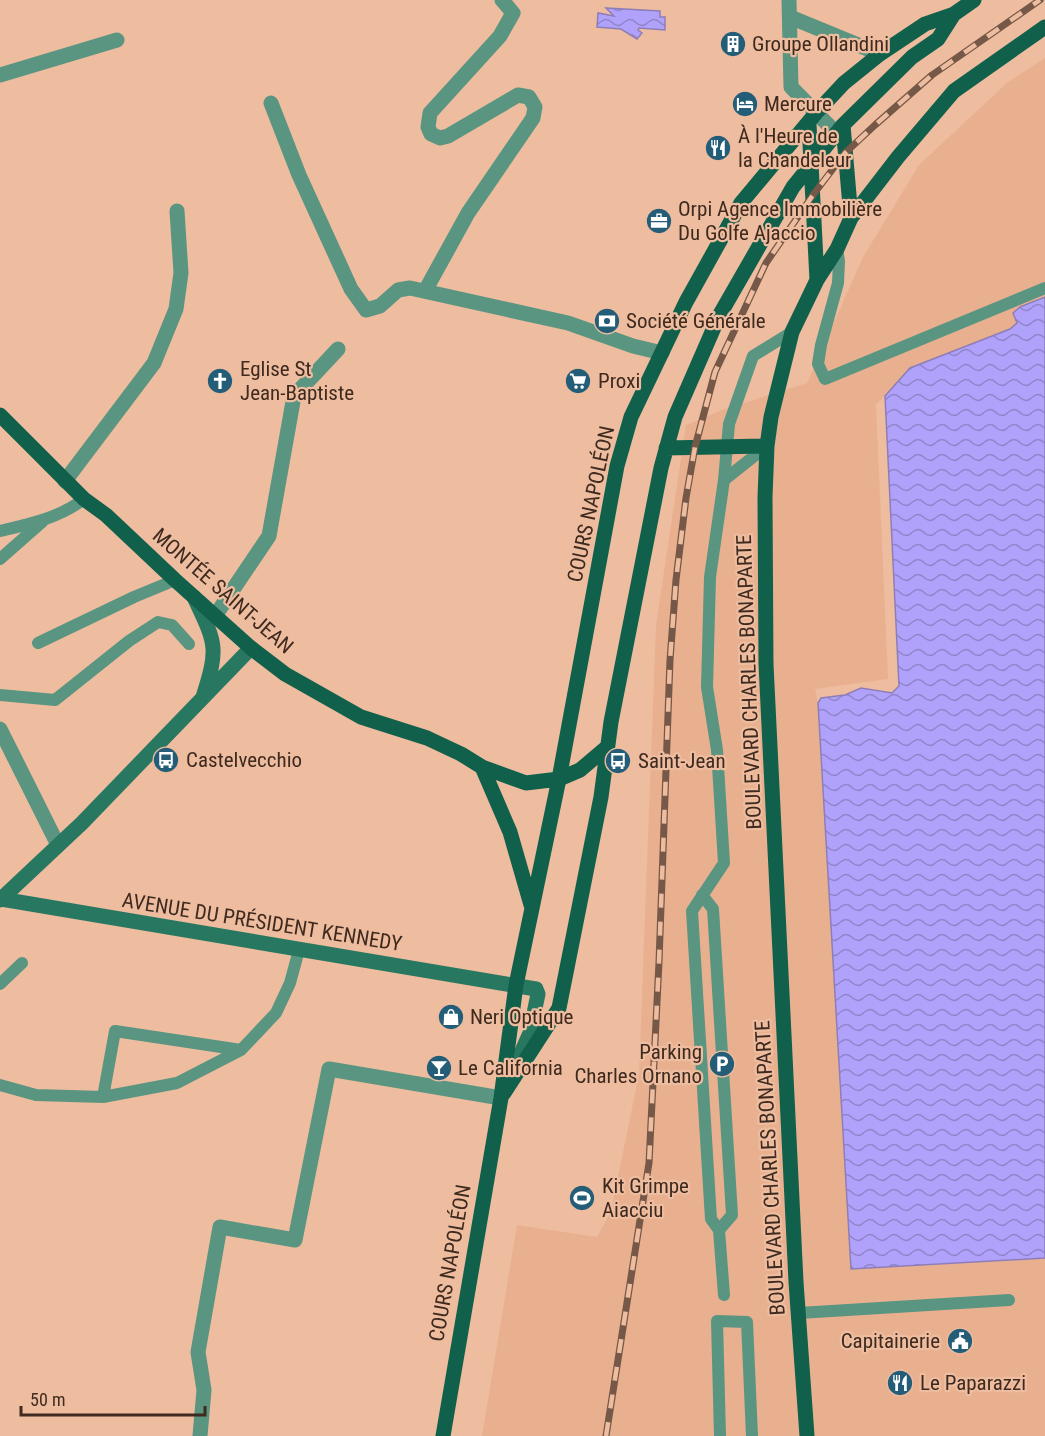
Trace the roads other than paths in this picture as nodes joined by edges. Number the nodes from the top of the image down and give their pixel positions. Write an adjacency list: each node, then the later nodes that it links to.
1 (502, 0): 19 (street)
2 (789, 0): 5 (street)
3 (974, 0): 4 (main road)
4 (954, 14): 8 (main road, COURS NAPOLÉON); 12 (main road, COURS NAPOLÉON)
5 (790, 17): 8 (street); 11 (street)
6 (1045, 27): 15 (main road, BOULEVARD CHARLES BONAPARTE)
7 (117, 40): 9 (street)
8 (880, 54): 11 (main road, COURS NAPOLÉON)
9 (0, 75)
10 (271, 103): 19 (street)
11 (812, 119): 12 (street); 13 (main road); 22 (main road, COURS NAPOLÉON)
12 (841, 133): 13 (main road, COURS NAPOLÉON); 15 (main road)
13 (811, 162): 17 (main road); 26 (main road, COURS NAPOLÉON)
14 (177, 211): 28 (street)
15 (851, 218): 16 (main road, BOULEVARD CHARLES BONAPARTE)
16 (837, 249): 17 (main road, BOULEVARD CHARLES BONAPARTE); 18 (lane)
17 (817, 280): 20 (main road, BOULEVARD CHARLES BONAPARTE)
18 (1045, 288)
19 (425, 291): 22 (street)
20 (792, 332): 24 (main road, BOULEVARD CHARLES BONAPARTE); 25 (lane)
21 (338, 349): 35 (street)
22 (662, 353): 44 (main road, COURS NAPOLÉON)
23 (0, 415): 28 (main road, MONTÉE SAINT-JEAN)
24 (767, 446): 25 (main road); 27 (lane); 60 (main road, BOULEVARD CHARLES BONAPARTE)
25 (727, 447): 26 (main road); 27 (lane)
26 (666, 448): 42 (main road, COURS NAPOLÉON)
27 (724, 480): 46 (lane)
28 (65, 481): 29 (main road, MONTÉE SAINT-JEAN)
29 (84, 499): 30 (lane); 33 (main road, MONTÉE SAINT-JEAN)
30 (42, 521): 31 (lane); 32 (lane)
31 (0, 531)
32 (0, 559)
33 (175, 580): 34 (main road, MONTÉE SAINT-JEAN); 36 (lane)
34 (193, 596): 35 (main road, MONTÉE SAINT-JEAN); 40 (main road)
35 (215, 616): 38 (main road, MONTÉE SAINT-JEAN)
36 (38, 643)
37 (189, 644): 39 (lane)
38 (251, 648): 40 (main road); 43 (main road, MONTÉE SAINT-JEAN)
39 (0, 695)
40 (203, 699): 45 (main road)
41 (0, 729): 45 (street)
42 (606, 748): 44 (main road); 56 (main road, COURS NAPOLÉON)
43 (482, 767): 44 (main road, MONTÉE SAINT-JEAN); 48 (main road)
44 (559, 779): 48 (main road, COURS NAPOLÉON)
45 (58, 845): 47 (main road)
46 (702, 895): 57 (lane); 57 (lane)
47 (0, 900): 49 (main road, AVENUE DU PRÉSIDENT KENNEDY)
48 (532, 909): 52 (main road, COURS NAPOLÉON)
49 (298, 950): 52 (main road, AVENUE DU PRÉSIDENT KENNEDY); 53 (lane)
50 (22, 963): 51 (lane)
51 (0, 984)
52 (516, 985): 56 (main road, COURS NAPOLÉON); 56 (main road)
53 (241, 1050): 55 (lane); 55 (lane)
54 (0, 1085): 55 (lane)
55 (103, 1097)
56 (501, 1098): 61 (street); 62 (main road, COURS NAPOLÉON)
57 (719, 1230): 58 (lane)
58 (724, 1295)
59 (1009, 1300): 60 (lane)
60 (798, 1313): 65 (main road, BOULEVARD CHARLES BONAPARTE)
61 (200, 1436)
62 (442, 1436)
63 (720, 1436): 64 (lane)
64 (752, 1436)
65 (807, 1436)

